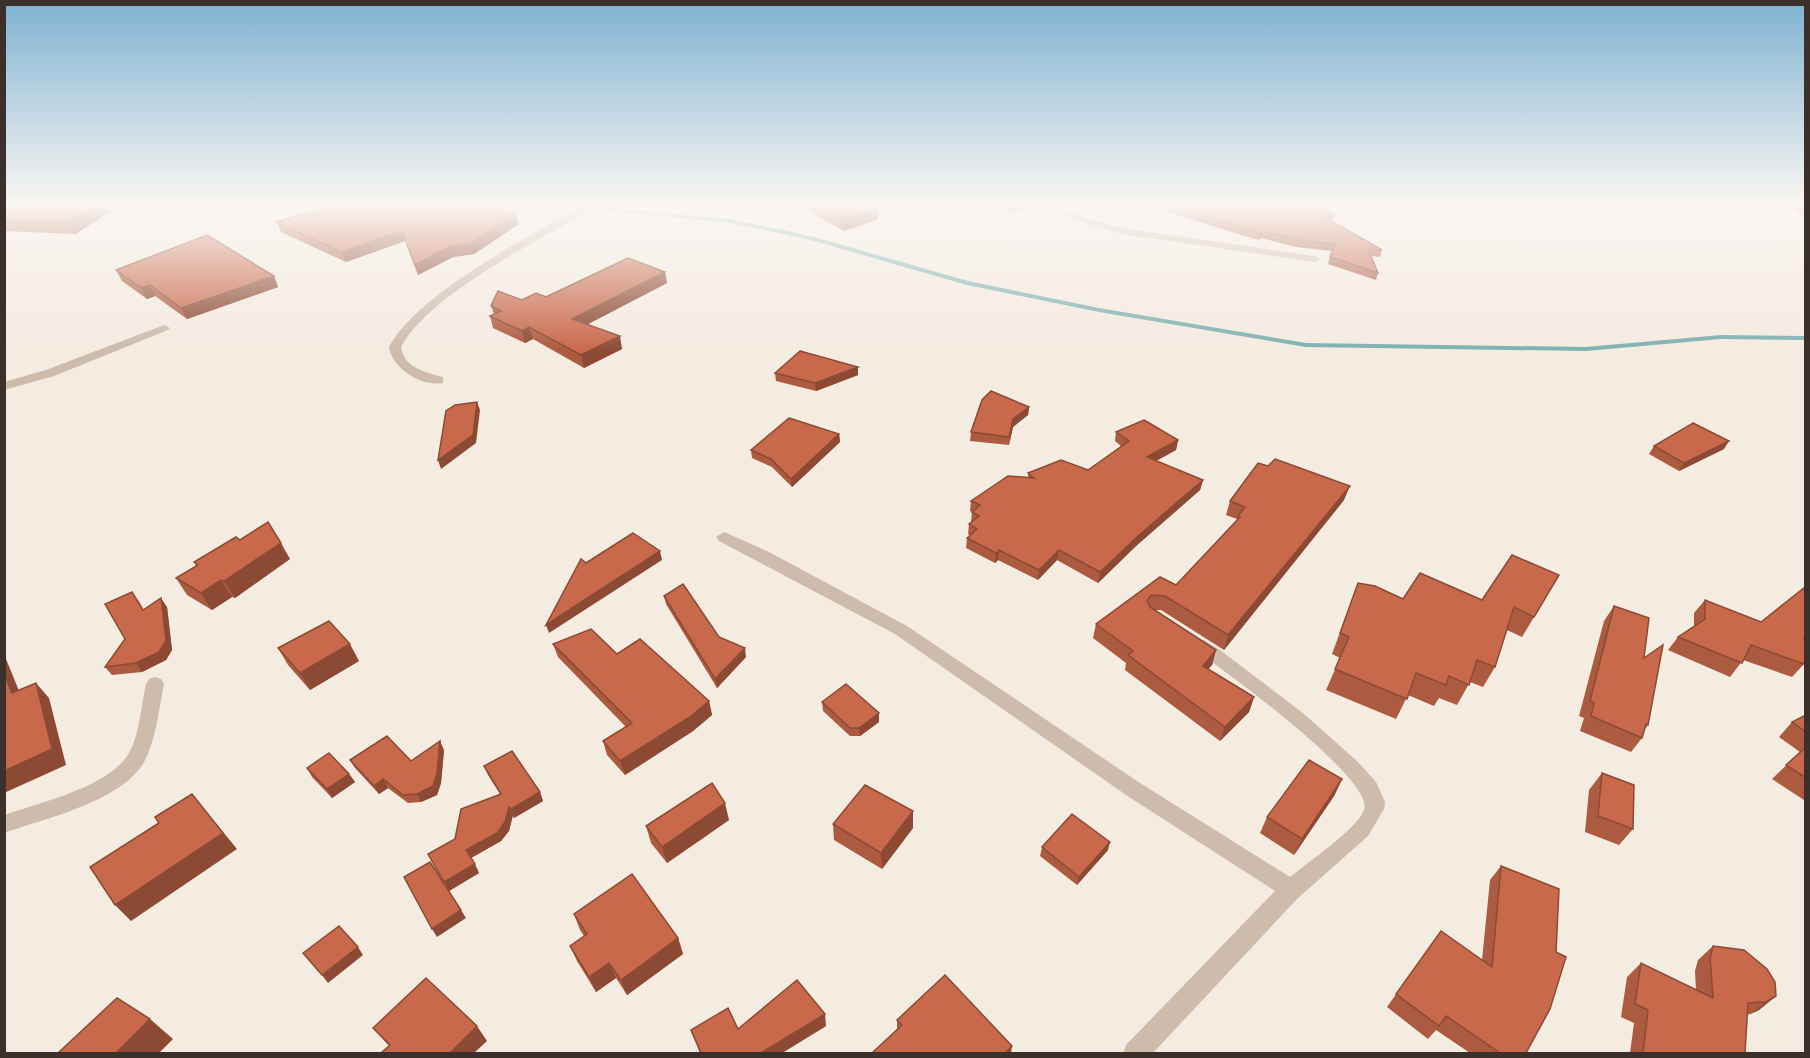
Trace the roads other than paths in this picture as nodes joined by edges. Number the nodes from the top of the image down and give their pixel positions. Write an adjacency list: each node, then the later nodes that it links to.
1 (512, 253): 5 (street)
2 (1276, 253): 3 (street)
3 (1315, 259)
4 (164, 328): 6 (street)
5 (439, 380)
6 (4, 386)
7 (723, 537): 11 (street)
8 (1182, 633): 11 (street)
9 (155, 684): 10 (street)
10 (4, 824)
11 (1291, 890): 12 (street)
12 (1135, 1053)

